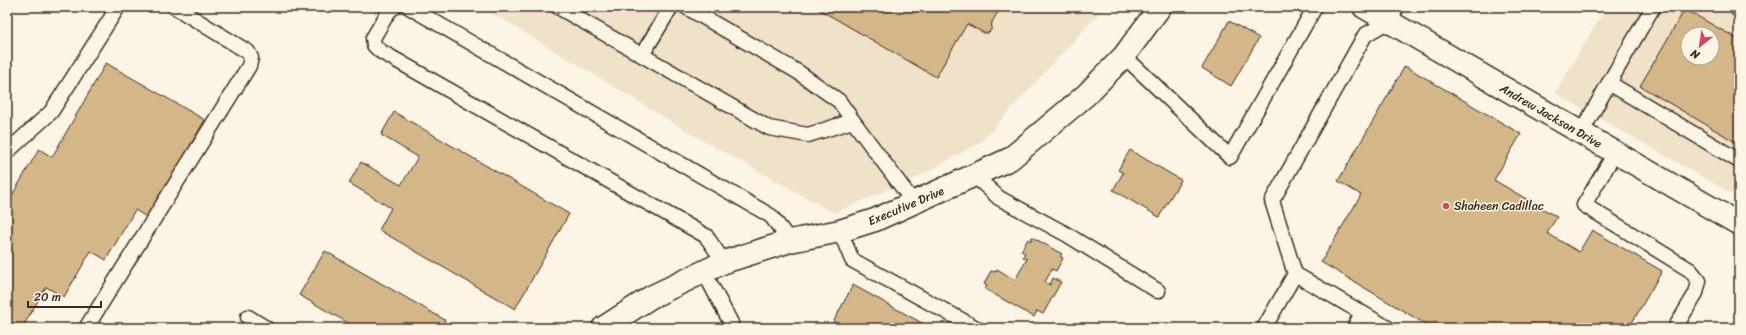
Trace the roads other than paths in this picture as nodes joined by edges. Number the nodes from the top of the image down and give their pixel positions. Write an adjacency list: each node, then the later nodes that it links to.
1 (118, 7): 20 (lane)
2 (175, 7): 35 (lane)
3 (409, 7): 27 (lane)
4 (558, 7): 15 (lane)
5 (671, 7): 15 (lane)
6 (686, 7): 18 (lane)
7 (1160, 7): 16 (street, Executive Drive)
8 (1315, 7): 16 (lane)
9 (1364, 7): 14 (street, Andrew Jackson Drive)
10 (1653, 7): 17 (lane)
11 (1735, 7): 13 (lane)
12 (391, 9): 28 (lane)
13 (1739, 10)
14 (1393, 14): 19 (street, Andrew Jackson Drive); 30 (lane)
15 (642, 55): 18 (lane)
16 (1124, 56): 23 (street, Executive Drive)
17 (1608, 83): 19 (lane); 22 (lane)
18 (854, 121): 24 (lane)
19 (1581, 133): 21 (street, Andrew Jackson Drive)
20 (7, 152)
21 (1615, 153): 25 (street, Andrew Jackson Drive); 42 (lane)
22 (1739, 161)
23 (976, 176): 24 (street, Executive Drive); 31 (lane)
24 (914, 203): 26 (street, Executive Drive)
25 (1739, 224)
26 (840, 231): 27 (street, Executive Drive); 38 (lane)
27 (790, 241): 28 (street, Executive Drive)
28 (724, 262): 29 (street, Executive Drive)
29 (703, 270): 34 (street, Executive Drive); 37 (lane)
30 (1295, 274): 32 (lane); 39 (lane)
31 (1158, 291)
32 (1362, 313): 40 (lane); 41 (lane)
33 (248, 317): 36 (lane)
34 (608, 326)
35 (86, 328)
36 (266, 328)
37 (729, 328)
38 (976, 328)
39 (1264, 328)
40 (1354, 328)
41 (1388, 328)
42 (1675, 328)

